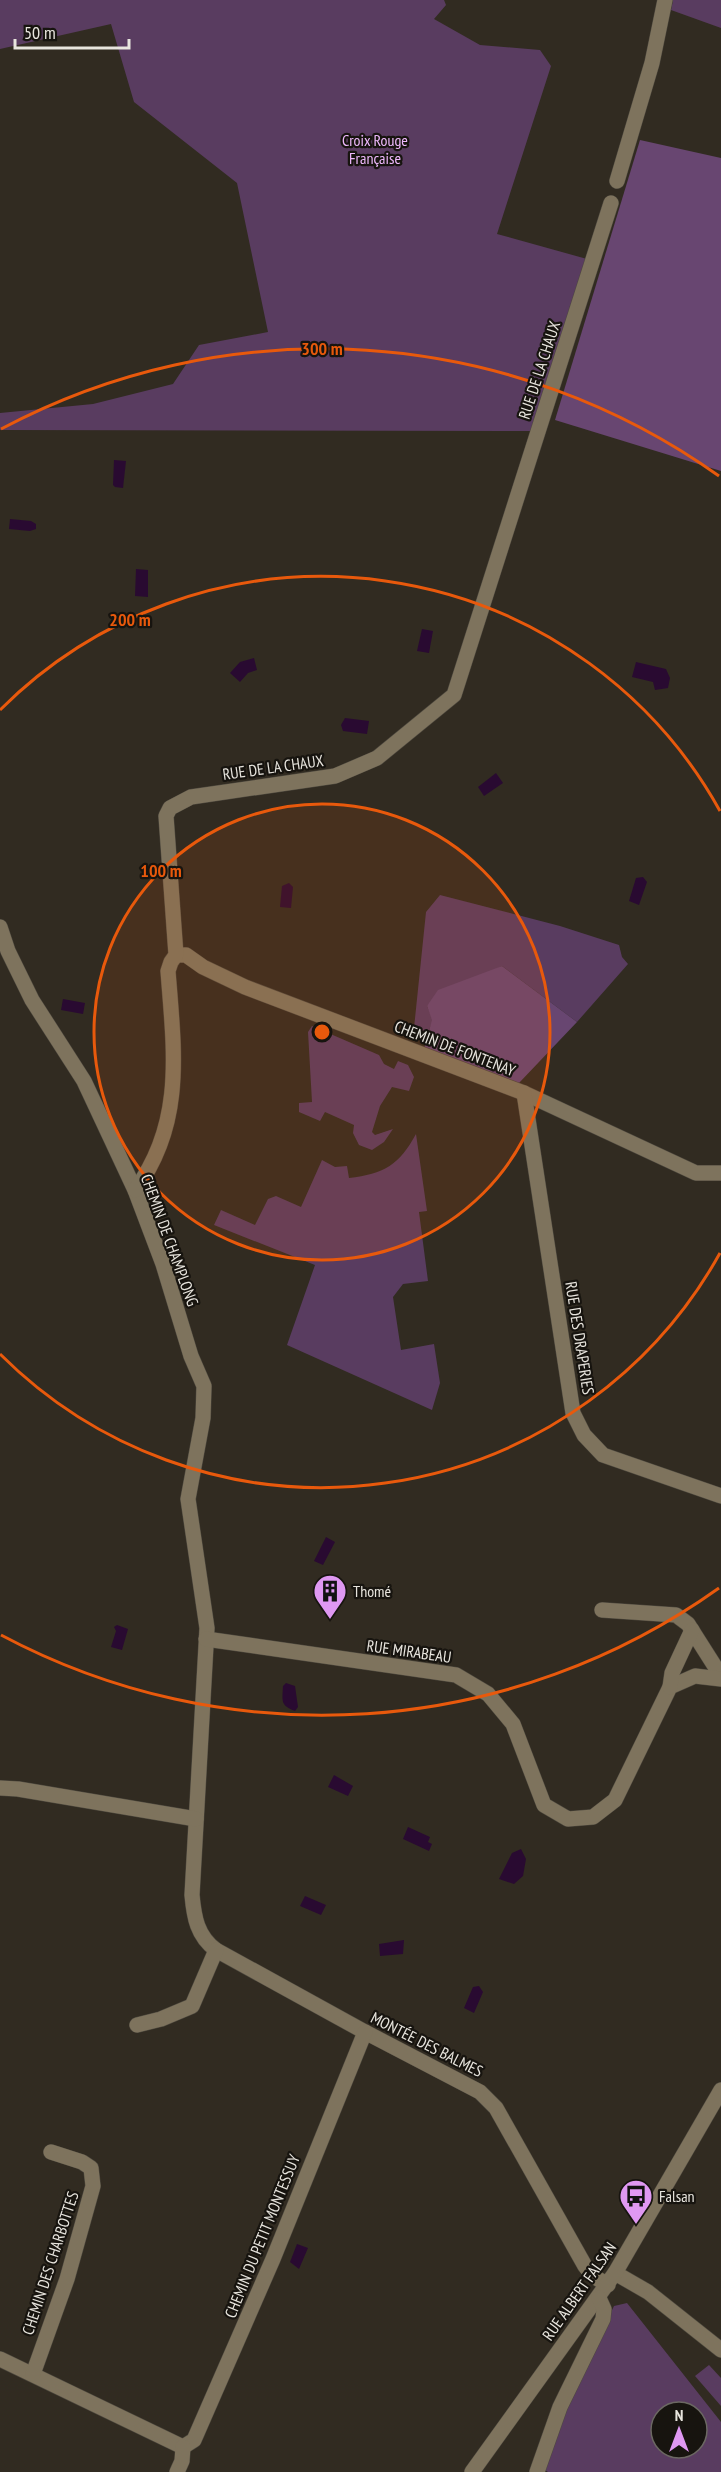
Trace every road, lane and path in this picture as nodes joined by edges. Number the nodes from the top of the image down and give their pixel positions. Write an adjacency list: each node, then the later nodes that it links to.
1 (665, 0): 2 (street)
2 (617, 182)
3 (611, 203): 5 (street, RUE DE LA CHAUX)
4 (0, 927): 8 (street, CHEMIN DE CHAMPLONG)
5 (176, 955): 6 (street, CHEMIN DE FONTENAY); 8 (street, RUE DE LA CHAUX)
6 (524, 1093): 7 (street, CHEMIN DE FONTENAY); 9 (street, RUE DES DRAPERIES)
7 (721, 1173)
8 (135, 1190): 10 (street, CHEMIN DE CHAMPLONG)
9 (721, 1496)
10 (203, 1590): 13 (street, MONTÉE DES BALMES)
11 (602, 1610): 12 (street)
12 (692, 1630): 14 (street); 15 (street, RUE MIRABEAU)
13 (206, 1639): 15 (street, RUE MIRABEAU); 17 (street, MONTÉE DES BALMES)
14 (721, 1677): 15 (street)
15 (670, 1687)
16 (0, 1788): 17 (street)
17 (196, 1820): 18 (street, MONTÉE DES BALMES)
18 (216, 1950): 19 (street); 20 (street, MONTÉE DES BALMES)
19 (137, 2025)
20 (365, 2032): 23 (street, MONTÉE DES BALMES); 28 (street, CHEMIN DU PETIT MONTESSUY)
21 (721, 2090): 23 (street, RUE ALBERT FALSAN)
22 (51, 2152): 27 (street, CHEMIN DES CHARBOTTES)
23 (612, 2279): 24 (street, RUE ALBERT FALSAN); 25 (street, MONTÉE DES BALMES)
24 (598, 2298): 30 (street, RUE ALBERT FALSAN); 31 (street)
25 (721, 2350)
26 (0, 2359): 27 (street)
27 (33, 2374): 28 (street)
28 (183, 2447): 29 (street)
29 (177, 2472)
30 (472, 2472)
31 (537, 2472)

